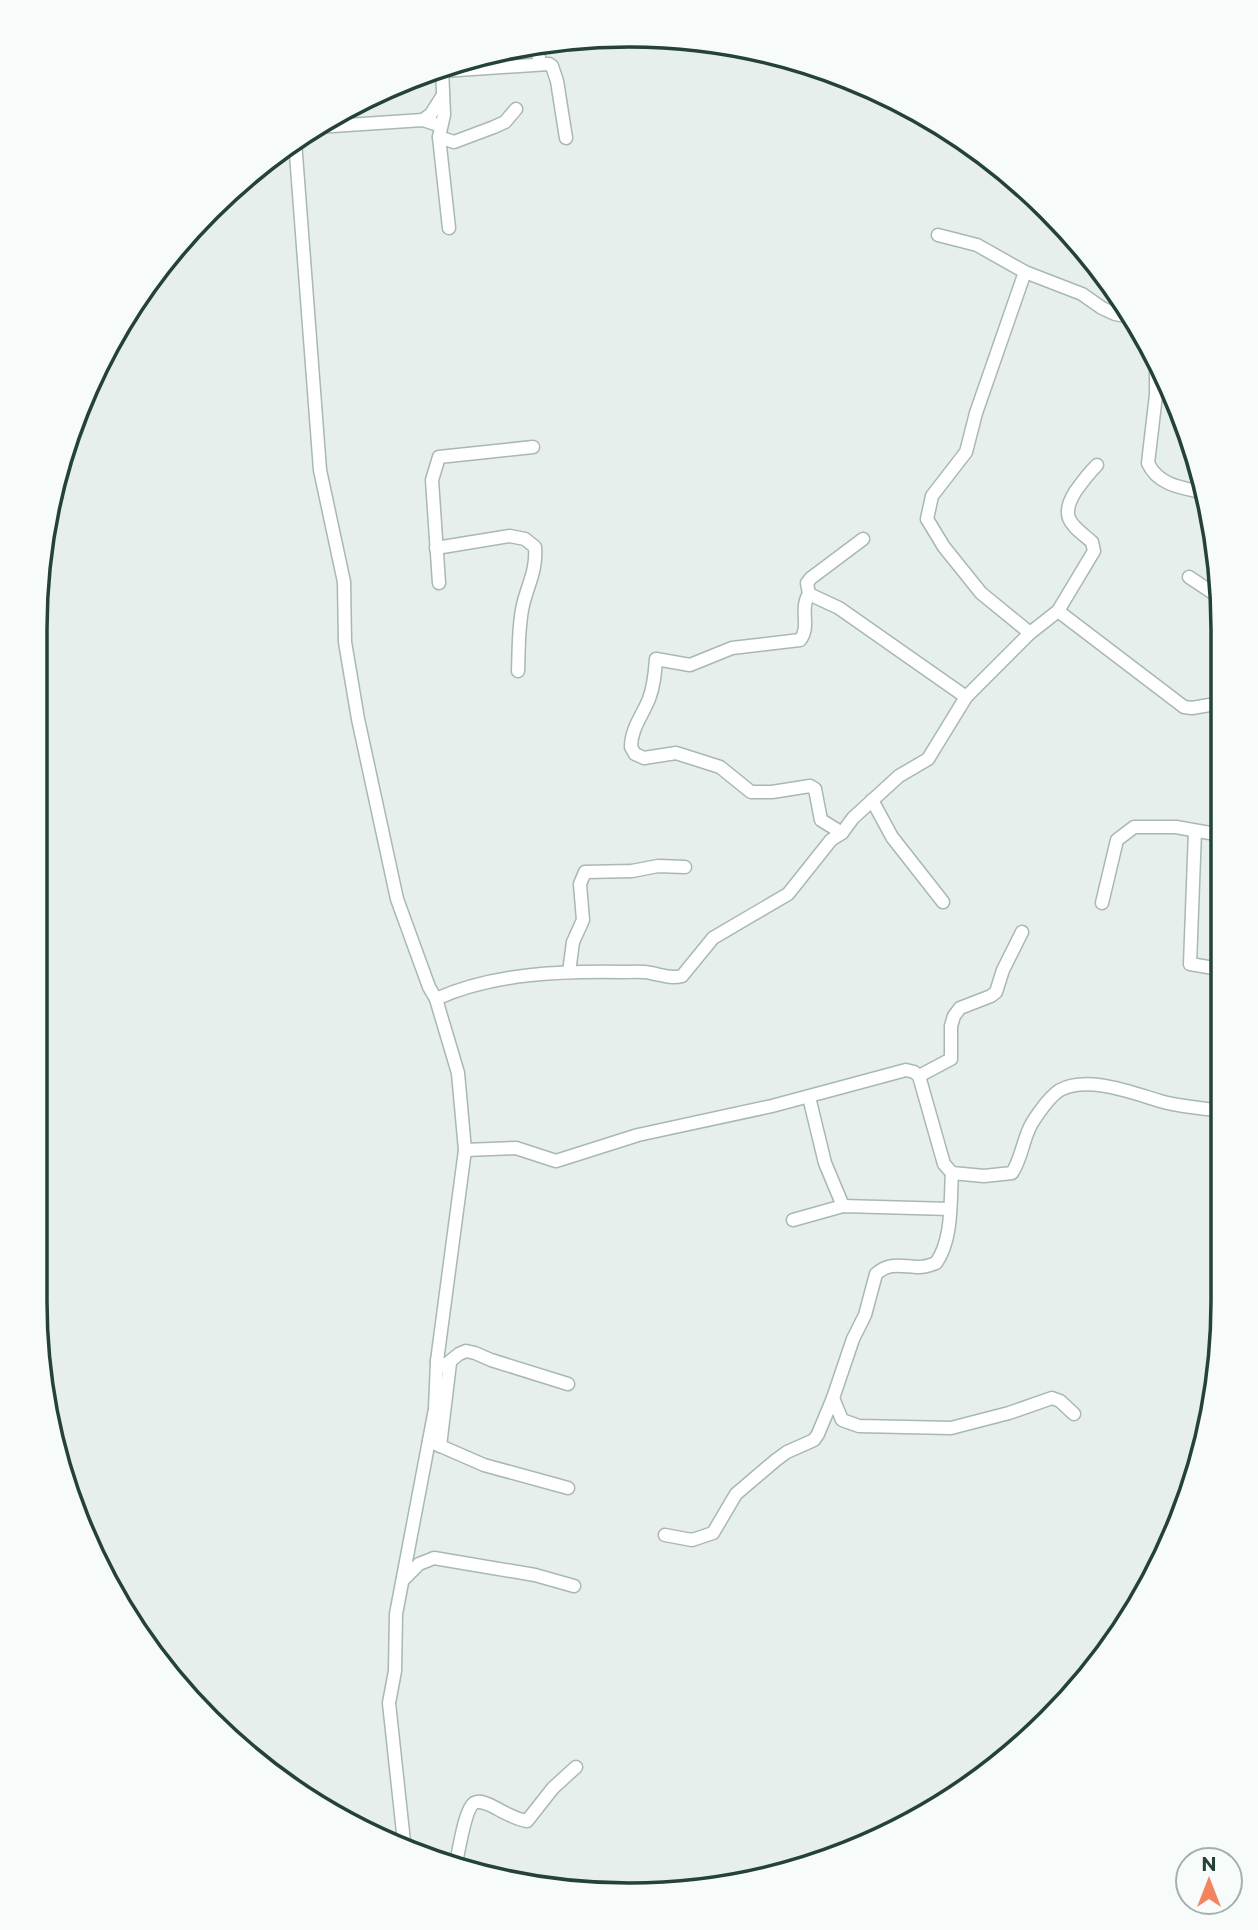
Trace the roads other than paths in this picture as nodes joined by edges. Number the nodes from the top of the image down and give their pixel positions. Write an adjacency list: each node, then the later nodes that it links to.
1 (538, 54): 2 (street)
2 (541, 64): 3 (street); 10 (street)
3 (477, 67)
4 (442, 78): 5 (street)
5 (443, 95): 7 (street); 9 (street)
6 (516, 109): 9 (street)
7 (423, 120): 8 (street); 9 (street)
8 (337, 126)
9 (440, 131): 12 (street)
10 (566, 138)
11 (296, 152): 41 (street)
12 (449, 228)
13 (938, 236): 14 (street)
14 (1025, 272): 15 (street); 27 (street)
15 (1118, 313)
16 (1159, 391): 19 (street)
17 (533, 447): 21 (street)
18 (1097, 465): 26 (street)
19 (1194, 490)
20 (863, 540): 25 (street)
21 (436, 548): 23 (street); 28 (street)
22 (1189, 577): 24 (street)
23 (439, 583)
24 (1210, 591)
25 (809, 594): 29 (street); 33 (street)
26 (1058, 611): 27 (street); 30 (street)
27 (1030, 633): 29 (street)
28 (518, 671)
29 (966, 697): 31 (street)
30 (1211, 705)
31 (872, 800): 33 (street); 36 (street)
32 (1195, 831): 34 (street); 37 (street); 39 (street)
33 (842, 833): 40 (street)
34 (1211, 833)
35 (685, 867): 40 (street)
36 (943, 902)
37 (1102, 903)
38 (1022, 932): 42 (street)
39 (1211, 968)
40 (569, 972): 41 (street)
41 (436, 999): 45 (street)
42 (919, 1076): 43 (street); 46 (street)
43 (809, 1097): 45 (street); 47 (street)
44 (1211, 1110): 46 (street)
45 (465, 1150): 50 (street)
46 (952, 1173): 48 (street)
47 (843, 1206): 48 (street); 49 (street)
48 (950, 1209): 52 (street)
49 (793, 1220)
50 (443, 1362): 51 (street); 54 (street)
51 (568, 1384)
52 (834, 1398): 53 (street); 56 (street)
53 (1074, 1414)
54 (434, 1444): 55 (street); 57 (street)
55 (568, 1488)
56 (665, 1535)
57 (402, 1580): 58 (street); 60 (street)
58 (574, 1586)
59 (576, 1767): 61 (street)
60 (403, 1837)
61 (457, 1857)

